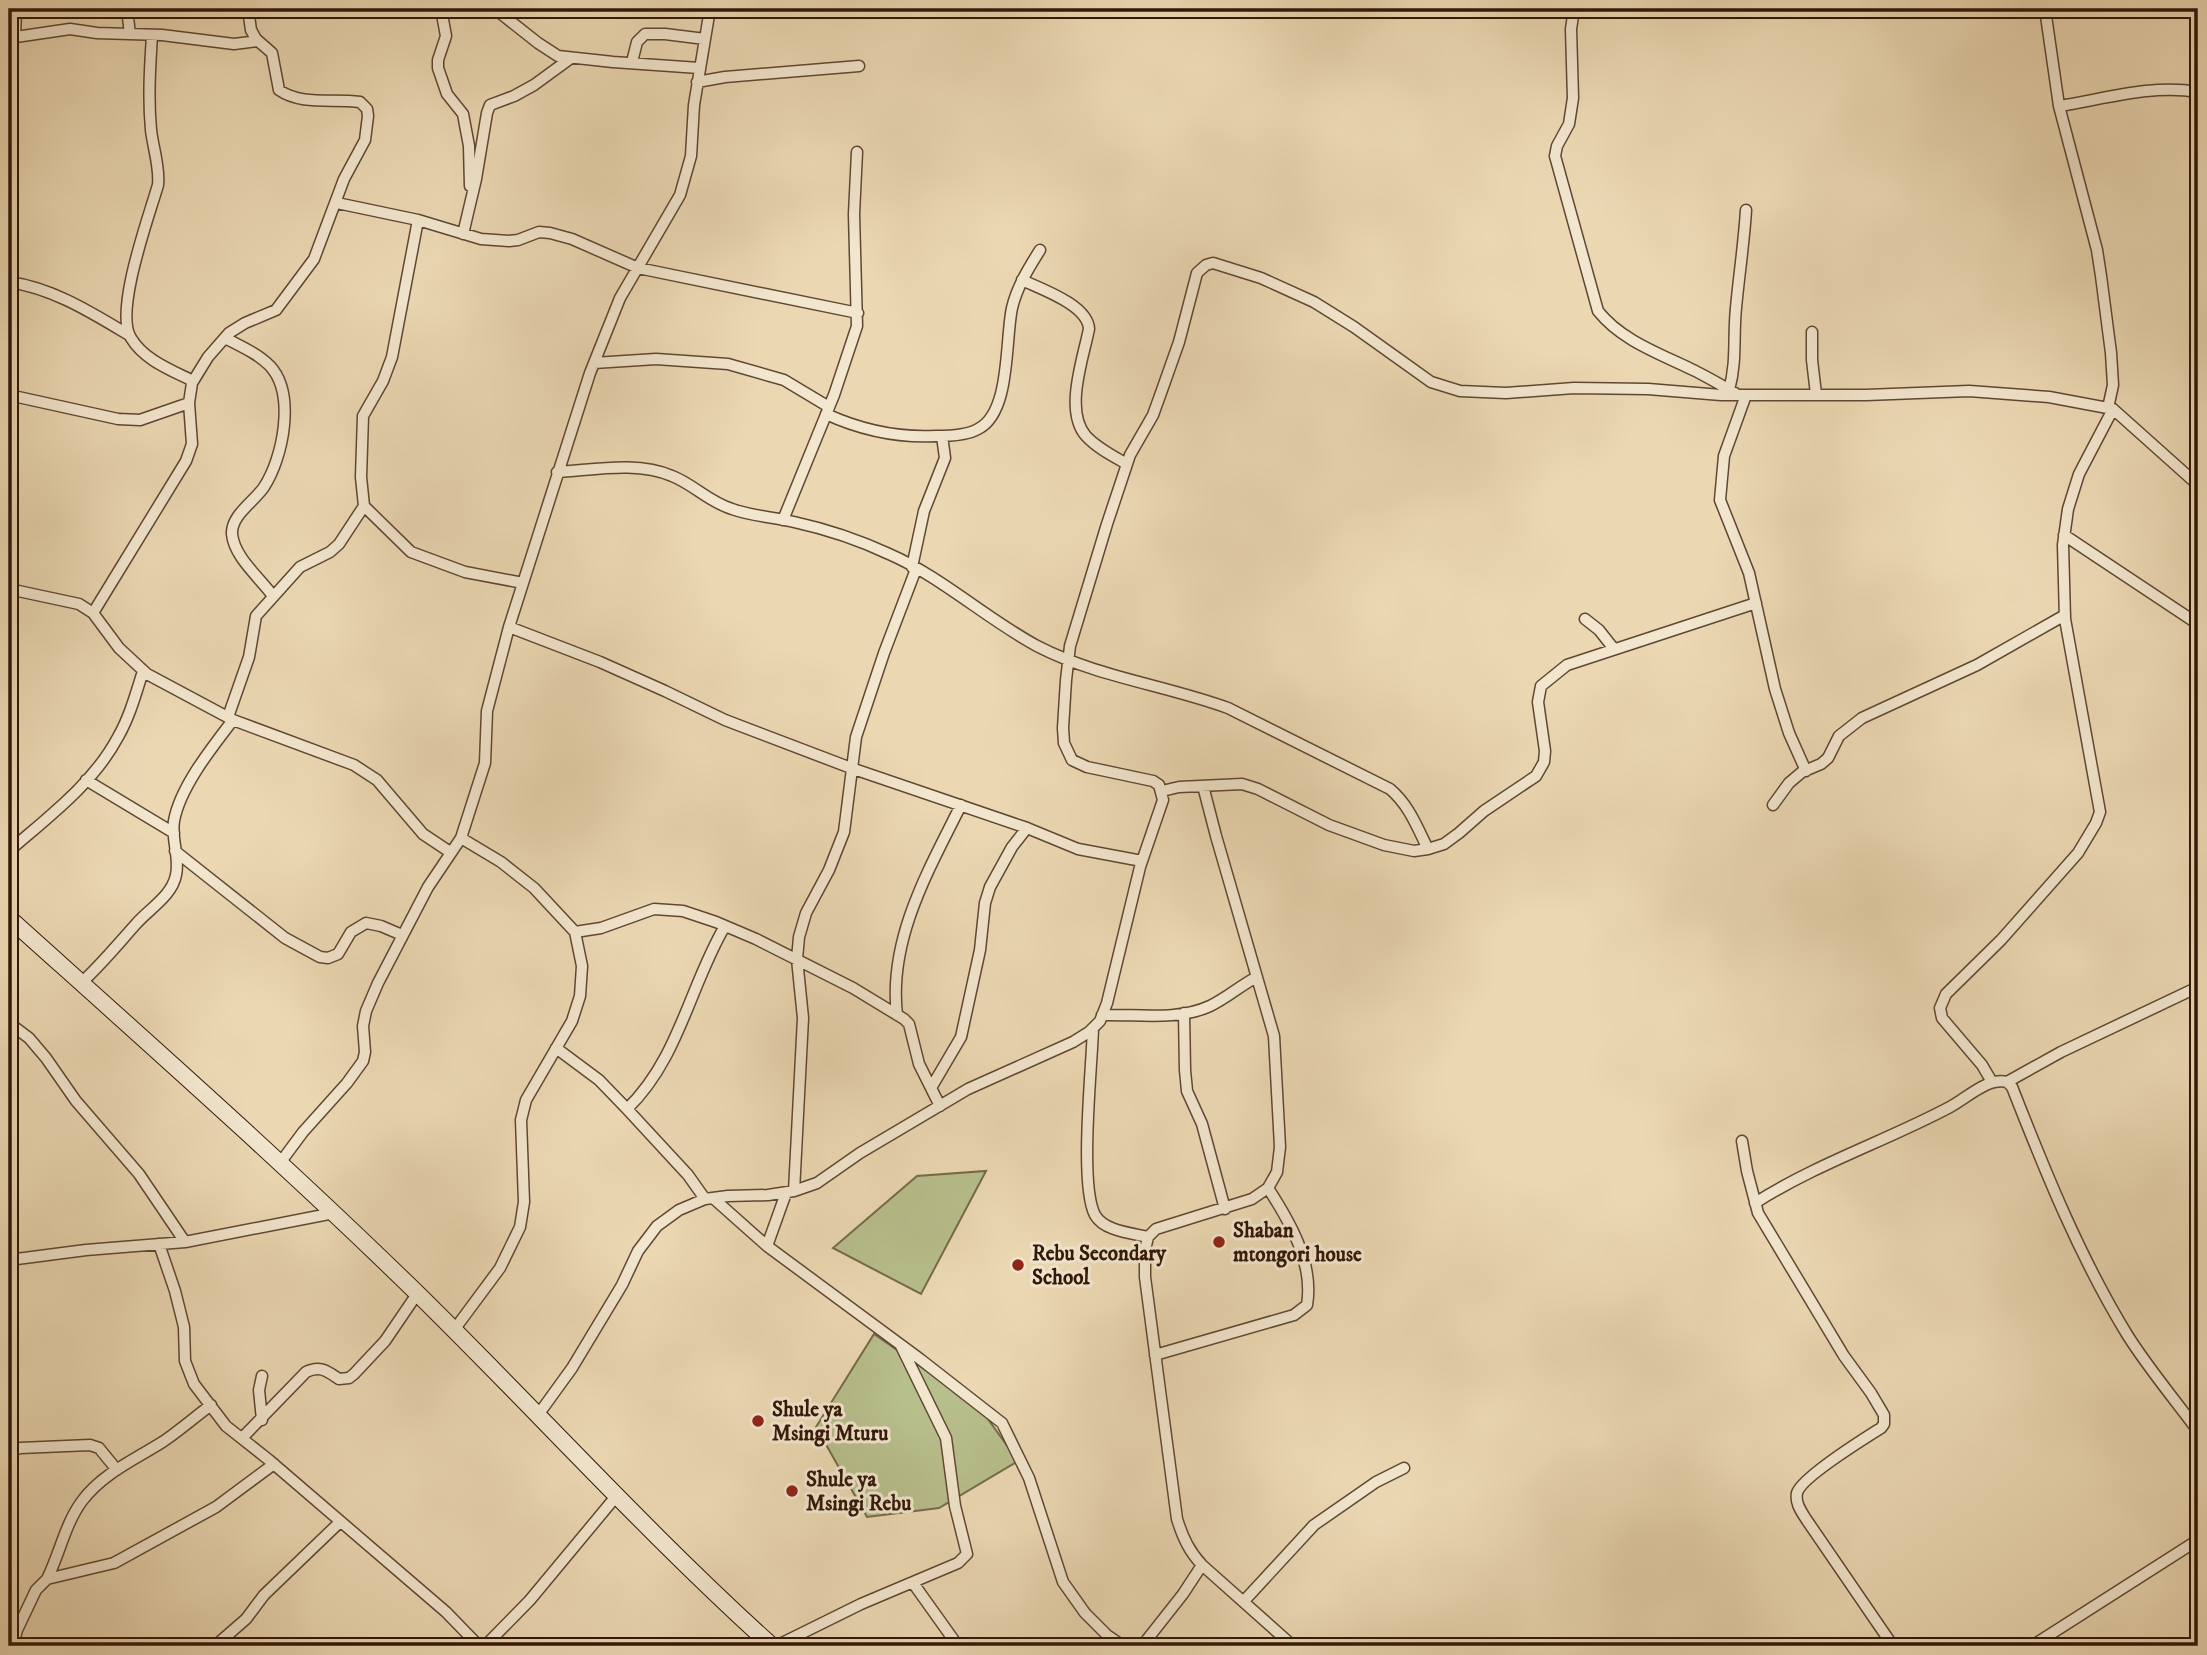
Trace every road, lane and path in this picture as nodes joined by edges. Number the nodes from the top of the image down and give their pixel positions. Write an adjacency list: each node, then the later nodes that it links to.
1 (16, 9): 12 (street)
2 (127, 9): 9 (street)
3 (248, 9): 13 (street)
4 (441, 9): 22 (street)
5 (495, 9): 14 (street)
6 (710, 9): 11 (street)
7 (1574, 9): 37 (street)
8 (2045, 9): 20 (street)
9 (130, 34): 10 (street); 12 (street)
10 (152, 35): 13 (street); 33 (street)
11 (705, 38): 15 (street); 17 (street)
12 (11, 39)
13 (258, 41): 23 (street)
14 (571, 58): 15 (street); 22 (street)
15 (632, 62): 17 (street)
16 (859, 66): 18 (street)
17 (699, 68): 18 (street)
18 (697, 82): 28 (street)
19 (2198, 92): 20 (street)
20 (2059, 106): 41 (street)
21 (857, 152): 31 (street)
22 (471, 200): 26 (street)
23 (337, 203): 25 (street); 34 (street)
24 (1746, 210): 37 (street)
25 (418, 220): 26 (street); 47 (street)
26 (463, 234): 28 (street)
27 (1040, 250): 29 (street)
28 (638, 268): 31 (street); 35 (street)
29 (1022, 280): 43 (street); 44 (street)
30 (9, 282): 33 (street)
31 (858, 313): 42 (street)
32 (1812, 332): 38 (street)
33 (129, 335): 36 (street)
34 (225, 338): 36 (street); 53 (street)
35 (594, 363): 42 (street); 45 (street)
36 (193, 381): 40 (street)
37 (1737, 393): 38 (street); 44 (street); 54 (street)
38 (1816, 394): 41 (street)
39 (9, 395): 40 (street)
40 (190, 403): 55 (street)
41 (2111, 408): 46 (street); 49 (street)
42 (828, 410): 43 (street); 48 (street)
43 (942, 436): 50 (street)
44 (1127, 464): 61 (street)
45 (557, 472): 48 (street); 51 (street)
46 (2198, 485)
47 (364, 506): 51 (street); 53 (street)
48 (783, 520): 50 (street)
49 (2064, 535): 56 (street); 58 (street)
50 (914, 568): 61 (street); 64 (street)
51 (523, 583): 59 (street)
52 (9, 589): 55 (street)
53 (273, 596): 63 (street)
54 (1756, 603): 60 (street); 65 (street)
55 (93, 613): 62 (street)
56 (2065, 615): 65 (street); 93 (street)
57 (1585, 620): 60 (street)
58 (2198, 624)
59 (509, 627): 64 (street); 73 (street)
60 (1614, 649): 74 (street)
61 (1069, 660): 68 (street); 74 (street)
62 (143, 671): 63 (street); 66 (street)
63 (231, 718): 72 (street); 77 (street)
64 (851, 768): 69 (street); 83 (street)
65 (1806, 771): 70 (street)
66 (86, 780): 72 (street); 75 (street)
67 (1203, 786): 68 (street); 74 (street); 84 (street)
68 (1163, 791): 78 (street)
69 (961, 805): 71 (street); 88 (street)
70 (1773, 805)
71 (1027, 828): 78 (street); 95 (street)
72 (174, 833): 76 (street)
73 (461, 838): 77 (street); 81 (street)
74 (1428, 849)
75 (9, 851)
76 (175, 851): 82 (street); 85 (street)
77 (450, 852): 82 (street)
78 (1142, 861): 89 (street)
79 (725, 926): 81 (street); 83 (street); 97 (street)
80 (12, 928): 85 (main road)
81 (575, 932): 92 (street)
82 (402, 935): 99 (street)
83 (797, 960): 88 (street); 101 (street)
84 (1257, 977): 87 (street); 100 (street)
85 (81, 983): 99 (main road)
86 (2198, 987): 94 (street)
87 (1184, 1013): 89 (street); 104 (street)
88 (897, 1015): 95 (street)
89 (1102, 1015): 91 (street)
90 (9, 1023): 107 (street)
91 (1093, 1028): 96 (street); 106 (street)
92 (555, 1048): 97 (street); 112 (street)
93 (1992, 1082): 94 (street); 103 (street)
94 (2007, 1082): 119 (street)
95 (931, 1088): 96 (street)
96 (940, 1106): 101 (street)
97 (627, 1109): 102 (street)
98 (1742, 1141): 103 (street)
99 (280, 1163): 105 (main road)
100 (1268, 1188): 104 (street); 114 (street)
101 (790, 1192): 102 (street); 109 (street)
102 (709, 1199): 109 (street); 117 (street)
103 (1755, 1203): 141 (street)
104 (1225, 1209): 106 (street)
105 (334, 1213): 107 (street); 111 (main road)
106 (1148, 1237): 114 (street)
107 (185, 1242): 108 (street)
108 (159, 1244): 110 (street); 116 (street)
109 (766, 1246): 113 (street)
110 (9, 1260)
111 (417, 1294): 112 (main road); 118 (street)
112 (454, 1330): 117 (main road)
113 (900, 1344): 130 (street); 138 (street)
114 (1155, 1355): 128 (street)
115 (262, 1376): 118 (street)
116 (211, 1405): 120 (street); 124 (street)
117 (538, 1415): 125 (main road)
118 (262, 1420): 120 (street)
119 (2198, 1431)
120 (242, 1438): 122 (street)
121 (9, 1456): 124 (street)
122 (274, 1464): 126 (street); 129 (street)
123 (1404, 1468): 131 (street)
124 (117, 1470): 129 (street)
125 (618, 1494): 132 (street); 136 (main road)
126 (340, 1522): 134 (street); 135 (street)
127 (2198, 1540): 142 (street)
128 (1202, 1565): 131 (street); 139 (street)
129 (47, 1579): 133 (street)
130 (913, 1583): 136 (street); 137 (street)
131 (1244, 1601): 140 (street)
132 (491, 1644)
133 (13, 1646)
134 (215, 1646)
135 (479, 1646)
136 (774, 1646)
137 (958, 1646)
138 (1122, 1646)
139 (1142, 1646)
140 (1293, 1646)
141 (1893, 1646)
142 (2032, 1646)

